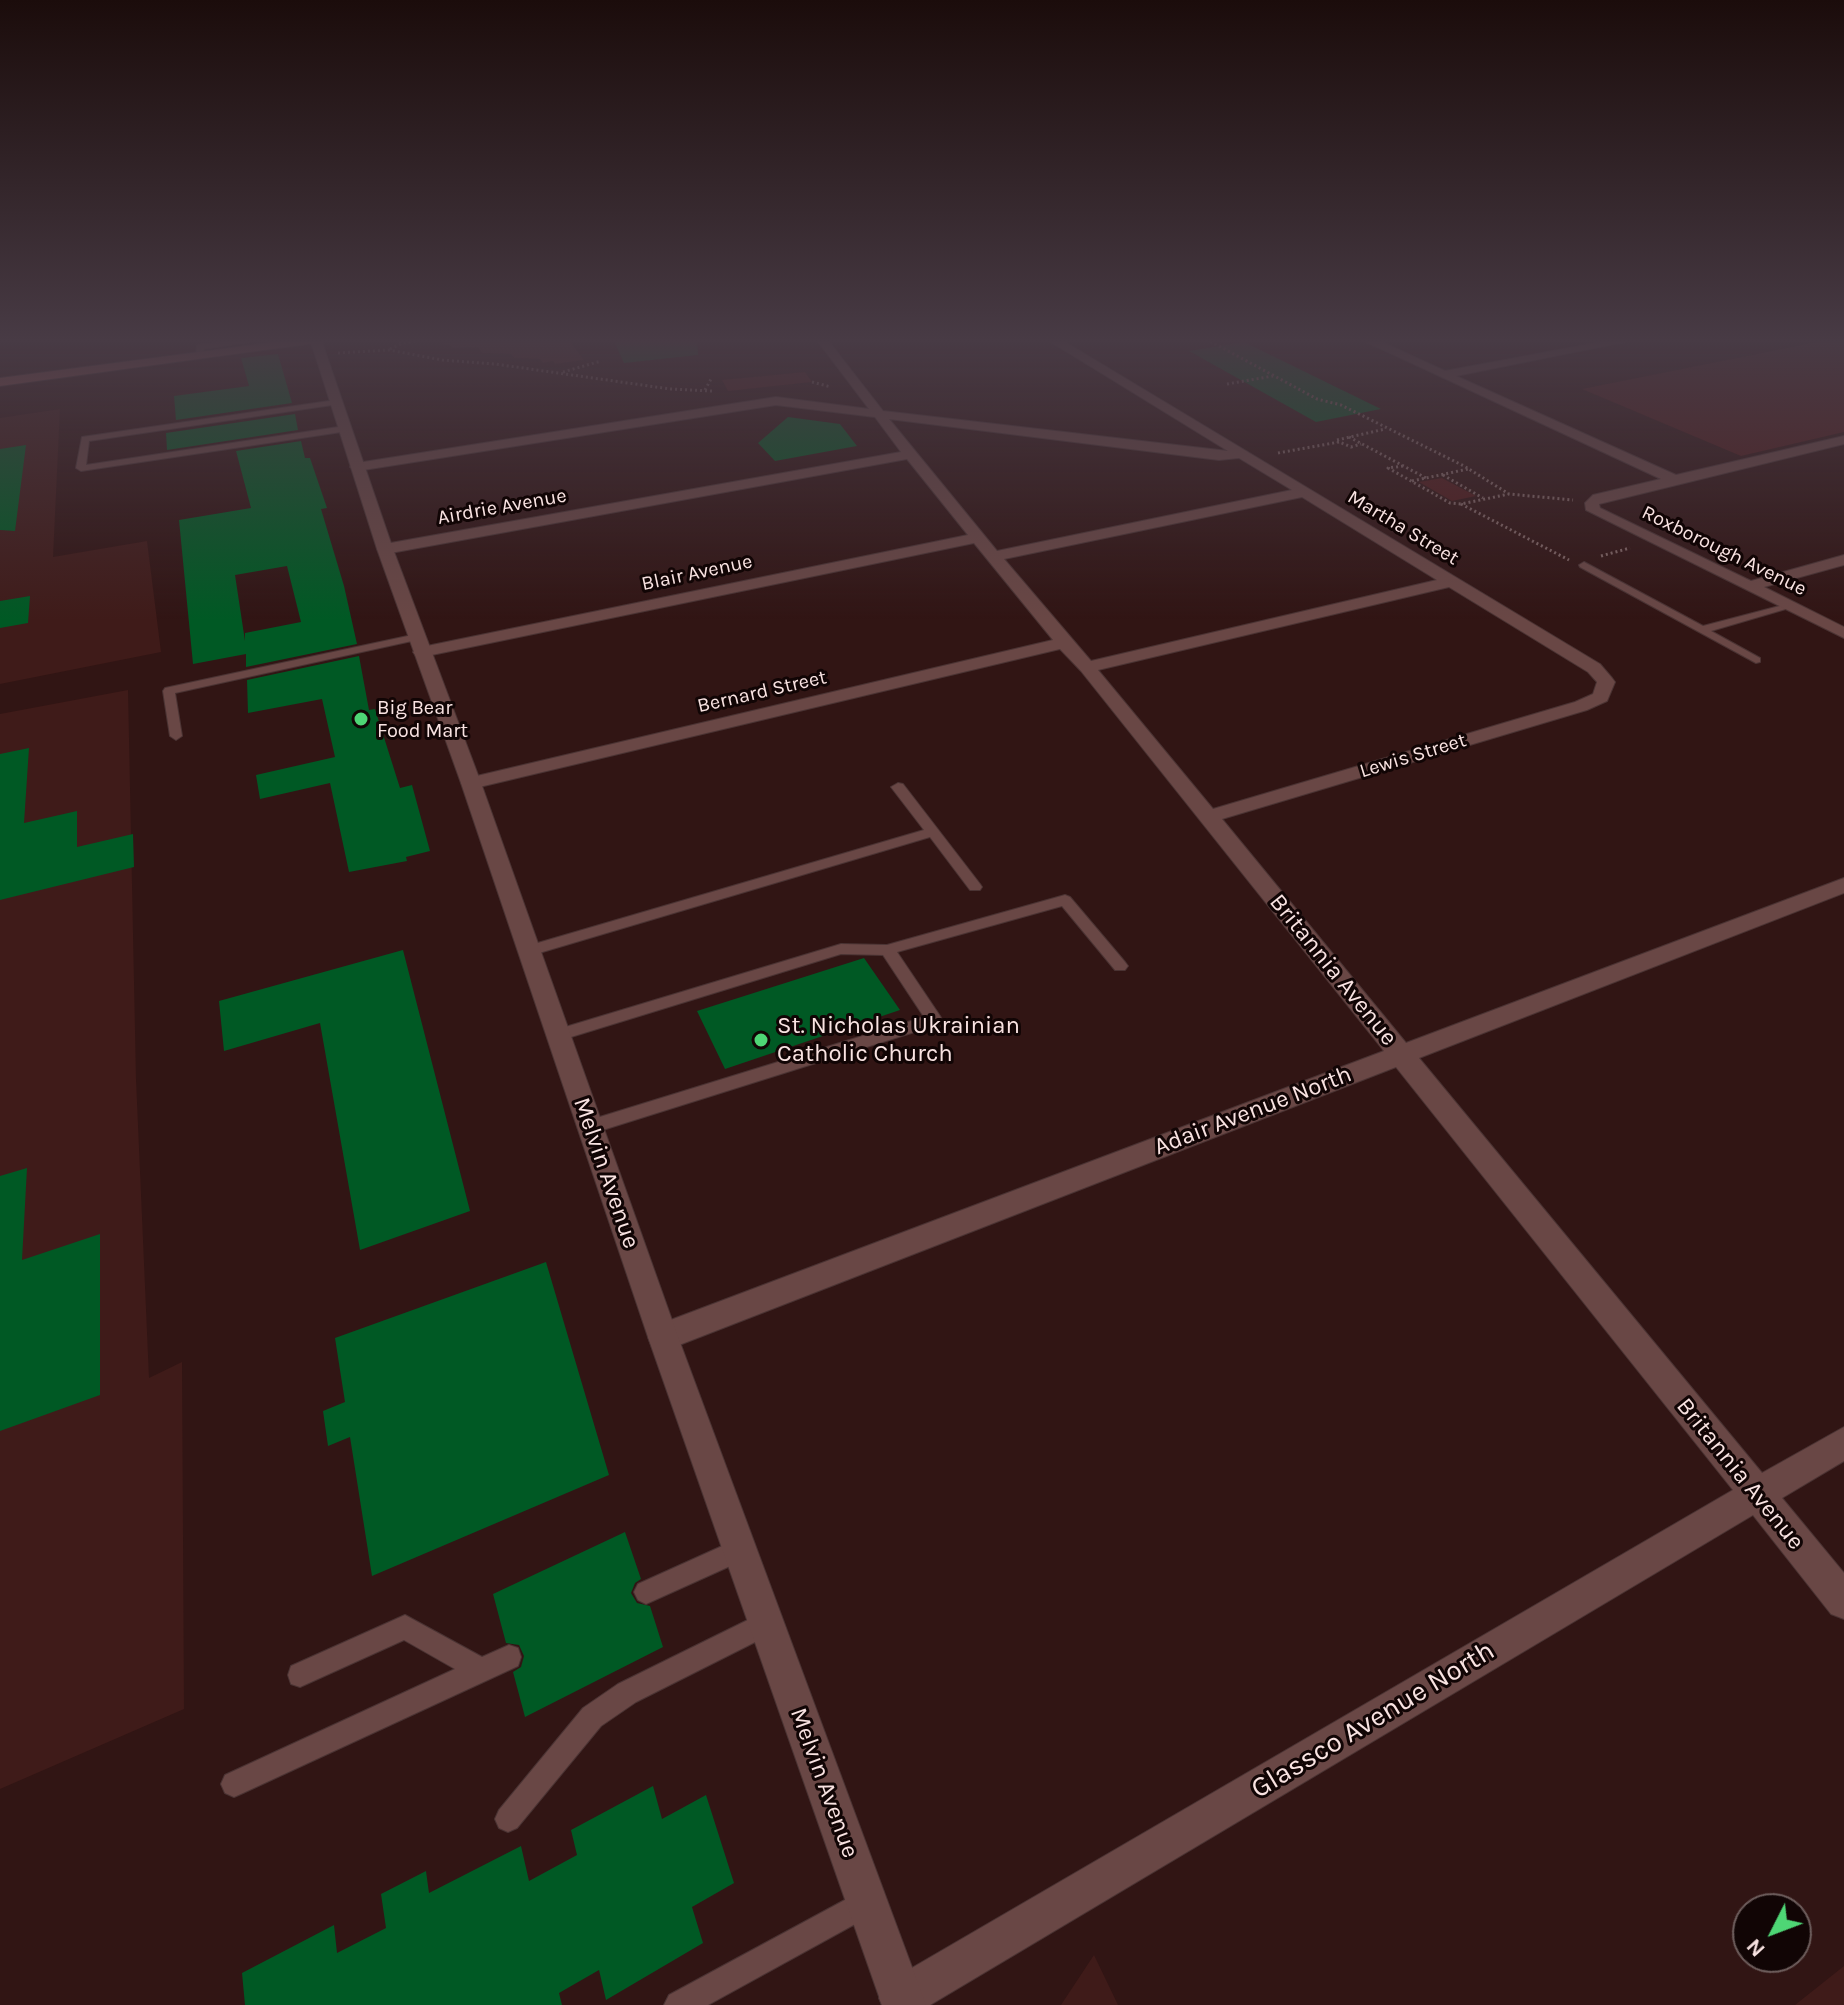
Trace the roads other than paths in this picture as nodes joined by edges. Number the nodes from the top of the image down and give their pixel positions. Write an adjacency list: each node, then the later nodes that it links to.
1 (129, 433): 2 (lane)
2 (321, 433)
3 (346, 433): 13 (street, Melvin Avenue)
4 (578, 433): 9 (street)
5 (893, 433): 11 (street, Britannia Avenue)
6 (1037, 433): 12 (street)
7 (1207, 433): 12 (street, Martha Street)
8 (1572, 433): 14 (street)
9 (563, 435): 13 (street)
10 (1844, 440): 14 (street)
11 (910, 454): 16 (street, Britannia Avenue); 17 (street, Airdrie Avenue)
12 (1242, 454): 15 (street, Martha Street)
13 (357, 467): 17 (street, Melvin Avenue)
14 (1675, 480): 21 (street, Roxborough Avenue)
15 (1304, 492): 16 (street, Blair Avenue); 20 (street, Martha Street)
16 (987, 546): 25 (street, Britannia Avenue); 26 (street, Blair Avenue)
17 (385, 549): 26 (street, Melvin Avenue)
18 (1844, 560): 21 (street)
19 (1579, 564): 23 (lane)
20 (1452, 581): 28 (street); 29 (street, Martha Street)
21 (1751, 586): 22 (street, Roxborough Avenue)
22 (1791, 606): 23 (lane); 24 (street, Roxborough Avenue)
23 (1701, 630): 27 (lane)
24 (1844, 633)
25 (1064, 643): 28 (street, Britannia Avenue); 31 (street, Bernard Street)
26 (419, 644): 30 (lane); 31 (street, Melvin Avenue)
27 (1756, 660)
28 (1087, 667): 33 (street, Britannia Avenue)
29 (1606, 682): 33 (street, Lewis Street)
30 (176, 736)
31 (471, 783): 38 (street, Melvin Avenue)
32 (898, 787): 34 (lane)
33 (1208, 817): 41 (street, Britannia Avenue)
34 (933, 832): 36 (lane); 38 (lane)
35 (1844, 885): 41 (street, Adair Avenue North)
36 (975, 887)
37 (887, 950): 39 (lane); 40 (lane); 42 (lane)
38 (529, 951): 40 (street, Melvin Avenue)
39 (1120, 966)
40 (558, 1035): 42 (street, Melvin Avenue)
41 (1401, 1054): 43 (street, Adair Avenue North); 45 (street, Britannia Avenue)
42 (590, 1127): 43 (street, Melvin Avenue)
43 (663, 1337): 46 (street, Melvin Avenue)
44 (1844, 1443): 45 (street, Glassco Avenue North)
45 (1756, 1494): 48 (street, Britannia Avenue); 56 (street, Glassco Avenue North)
46 (740, 1550): 47 (lane); 49 (street, Melvin Avenue)
47 (646, 1592)
48 (1844, 1601)
49 (766, 1623): 54 (lane); 55 (street, Melvin Avenue)
50 (509, 1657): 51 (lane)
51 (481, 1670): 52 (lane); 53 (lane)
52 (300, 1675)
53 (234, 1784)
54 (508, 1819)
55 (867, 1902): 56 (street, Melvin Avenue); 57 (lane)
56 (903, 2001)
57 (679, 2005)

